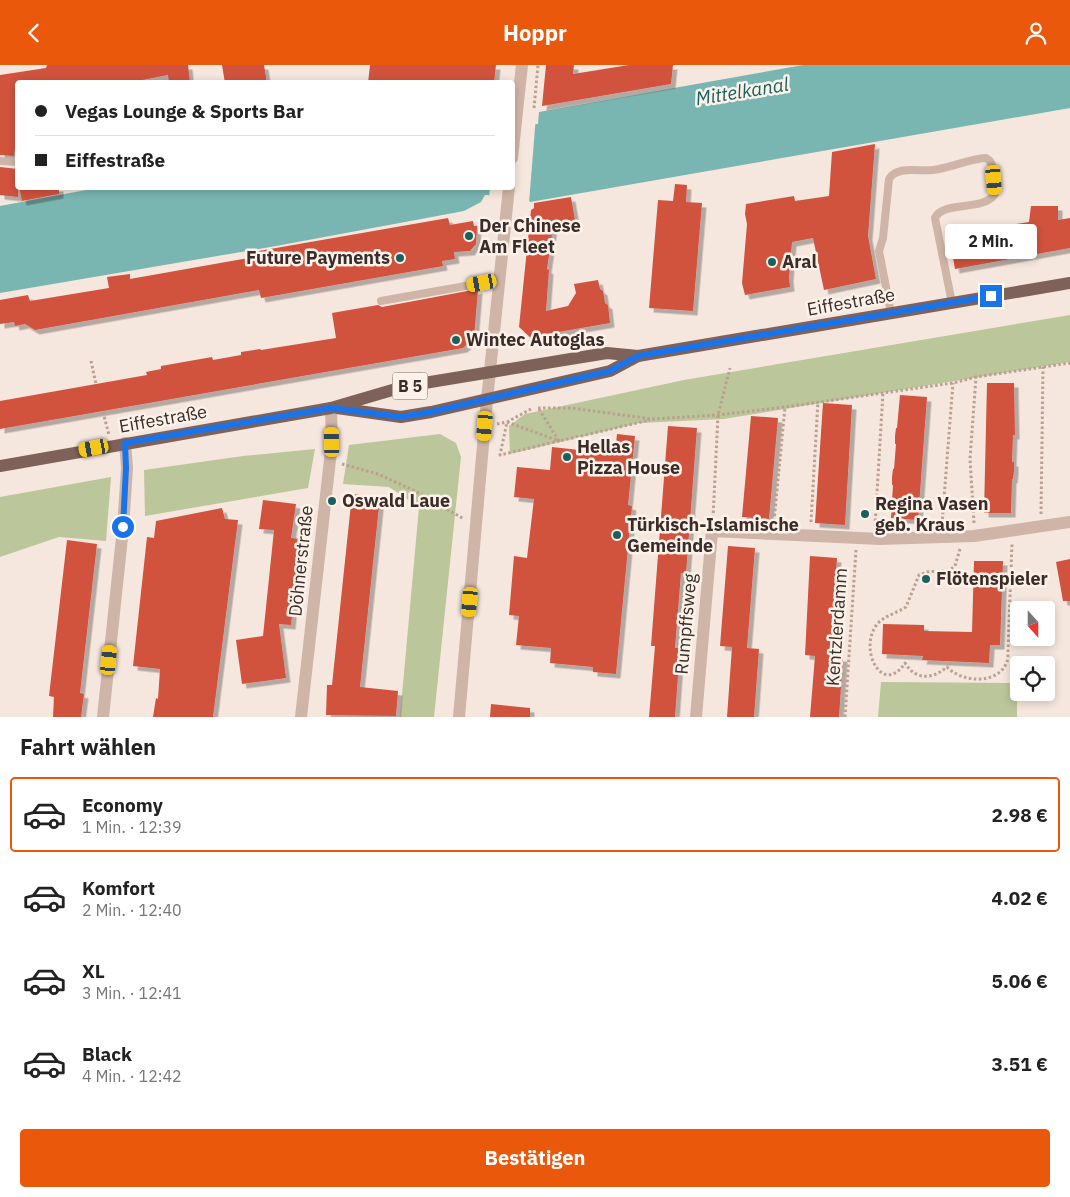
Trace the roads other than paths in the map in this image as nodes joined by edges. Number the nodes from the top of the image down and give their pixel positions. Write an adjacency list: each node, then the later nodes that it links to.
1 (522, 65): 2 (street)
2 (515, 132)
3 (0, 161): 4 (lane)
4 (15, 162)
5 (509, 190): 6 (street)
6 (499, 280): 8 (lane); 12 (street)
7 (1070, 283): 9 (main road, Eiffestraße / B 5)
8 (381, 301)
9 (952, 303): 10 (main road, Eiffestraße / B 5); 10 (lane)
10 (891, 313): 11 (main road, Eiffestraße / B 5)
11 (638, 356): 12 (main road, Eiffestraße / B 5); 13 (main road, Eiffestraße / B 5)
12 (490, 372): 13 (street); 14 (main road, Eiffestraße / B 5)
13 (487, 400): 14 (main road, Eiffestraße / B 5); 20 (street)
14 (331, 408): 15 (main road, Eiffestraße / B 5); 19 (street, Döhnerstraße)
15 (125, 443): 16 (main road, Eiffestraße / B 5); 18 (street)
16 (0, 466)
17 (1070, 522): 21 (street, Rumpffsweg)
18 (103, 717)
19 (301, 717)
20 (459, 717)
21 (696, 717)

